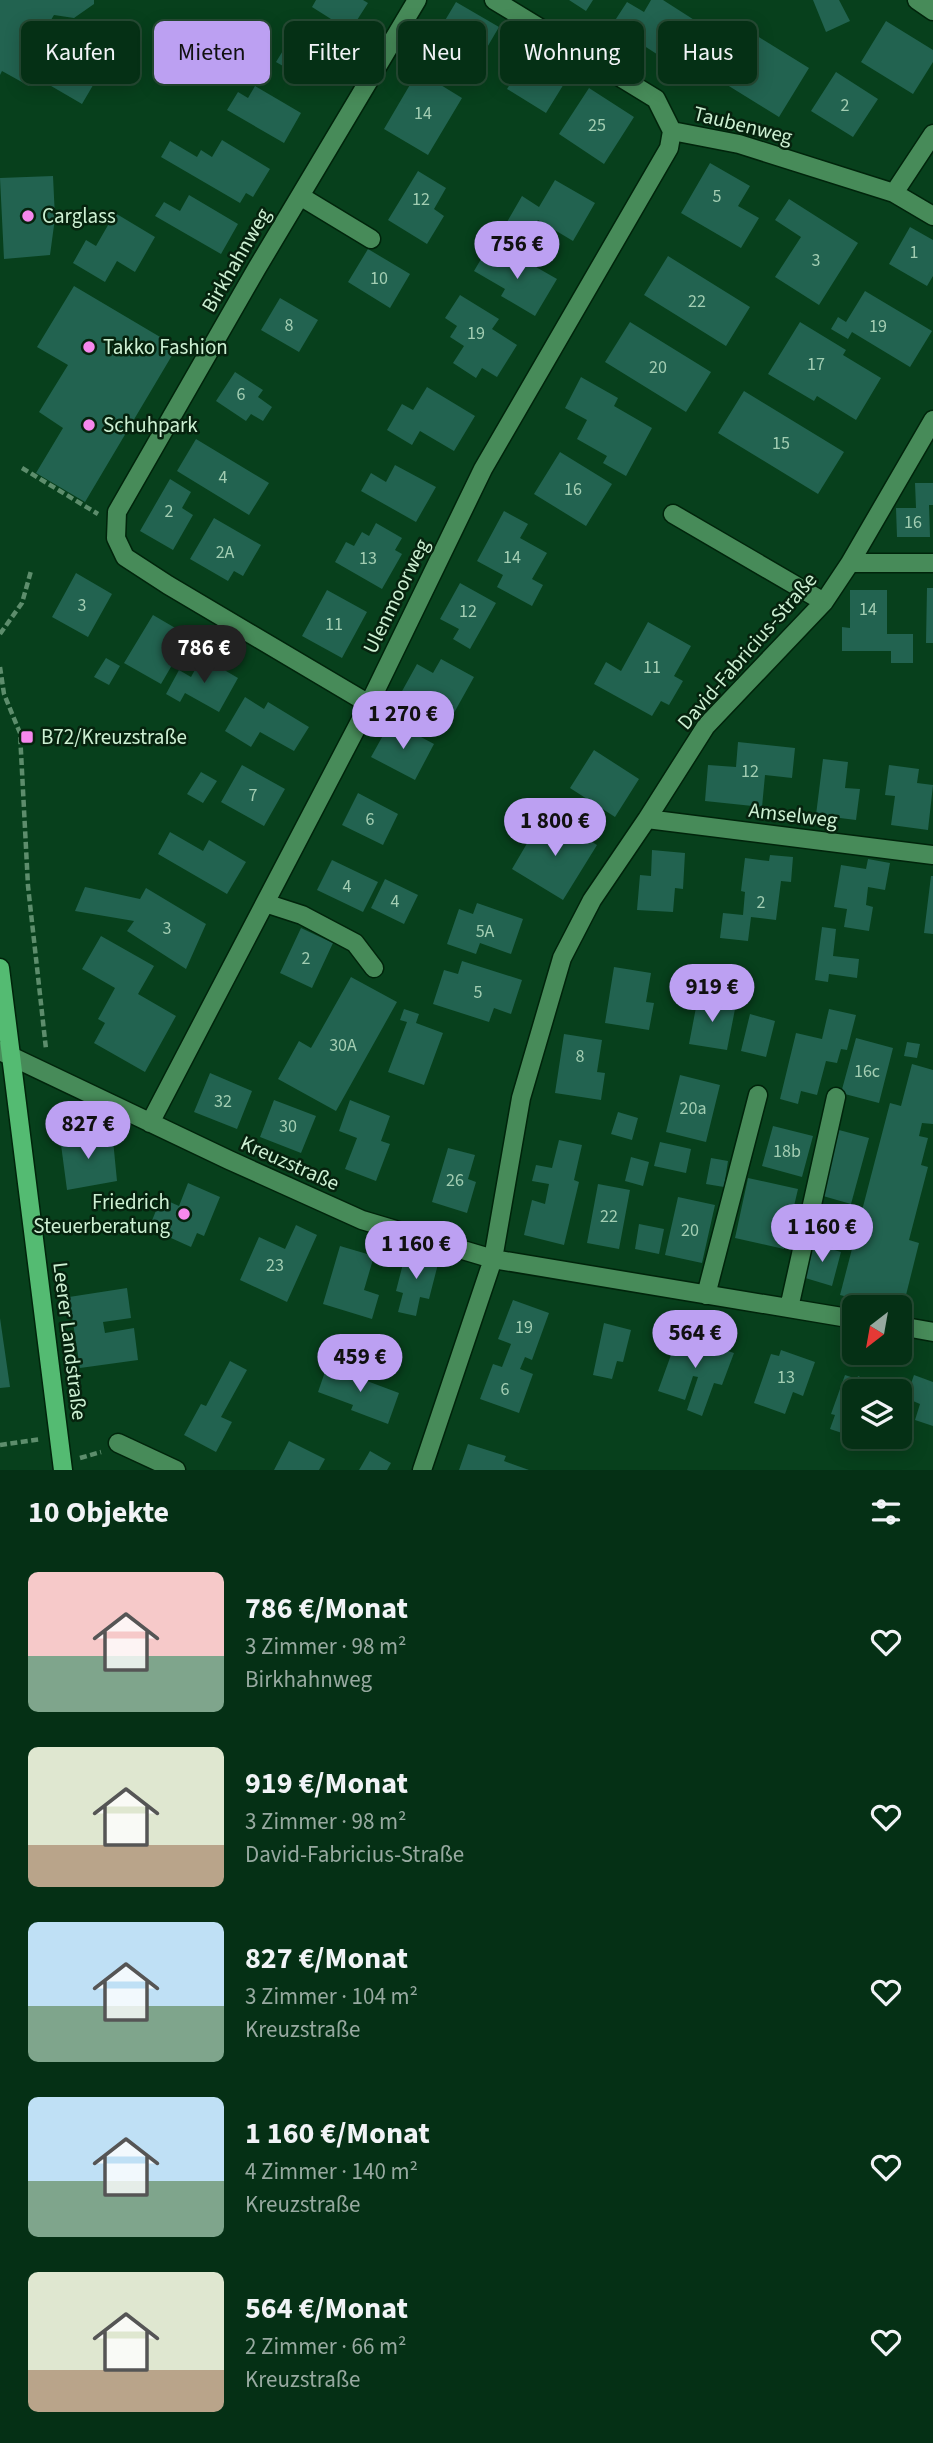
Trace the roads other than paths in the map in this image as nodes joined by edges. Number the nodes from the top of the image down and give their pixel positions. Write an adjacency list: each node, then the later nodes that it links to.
1 (417, 0): 8 (street, Birkhahnweg)
2 (494, 0): 5 (street, Taubenweg)
3 (916, 0): 4 (street)
4 (933, 11)
5 (672, 131): 7 (street, Taubenweg); 16 (street, Ulenmoorweg)
6 (933, 134): 7 (street)
7 (894, 193): 9 (street, Taubenweg)
8 (300, 195): 10 (street); 16 (street, Birkhahnweg)
9 (933, 216)
10 (371, 239)
11 (933, 420): 13 (street, David-Fabricius-Straße)
12 (673, 514): 15 (street)
13 (850, 563): 14 (street); 15 (street, David-Fabricius-Straße)
14 (933, 563)
15 (824, 602): 17 (street, David-Fabricius-Straße)
16 (369, 704): 19 (street, Ulenmoorweg)
17 (648, 819): 18 (street, Amselweg); 26 (street, David-Fabricius-Straße)
18 (933, 855)
19 (265, 903): 21 (street); 25 (street, Ulenmoorweg)
20 (0, 968): 22 (main road, Leerer Landstraße)
21 (374, 968)
22 (6, 1054): 25 (street, Kreuzstraße); 33 (main road, Leerer Landstraße)
23 (758, 1095): 27 (street)
24 (836, 1097): 28 (street)
25 (150, 1123): 26 (street, Kreuzstraße)
26 (493, 1259): 27 (street, Kreuzstraße); 35 (street, David-Fabricius-Straße)
27 (706, 1295): 28 (street, Kreuzstraße)
28 (789, 1308): 29 (street, Kreuzstraße)
29 (842, 1317)
30 (912, 1328): 31 (street)
31 (933, 1332)
32 (118, 1443): 34 (street)
33 (62, 1465)
34 (176, 1470)
35 (422, 1470)

